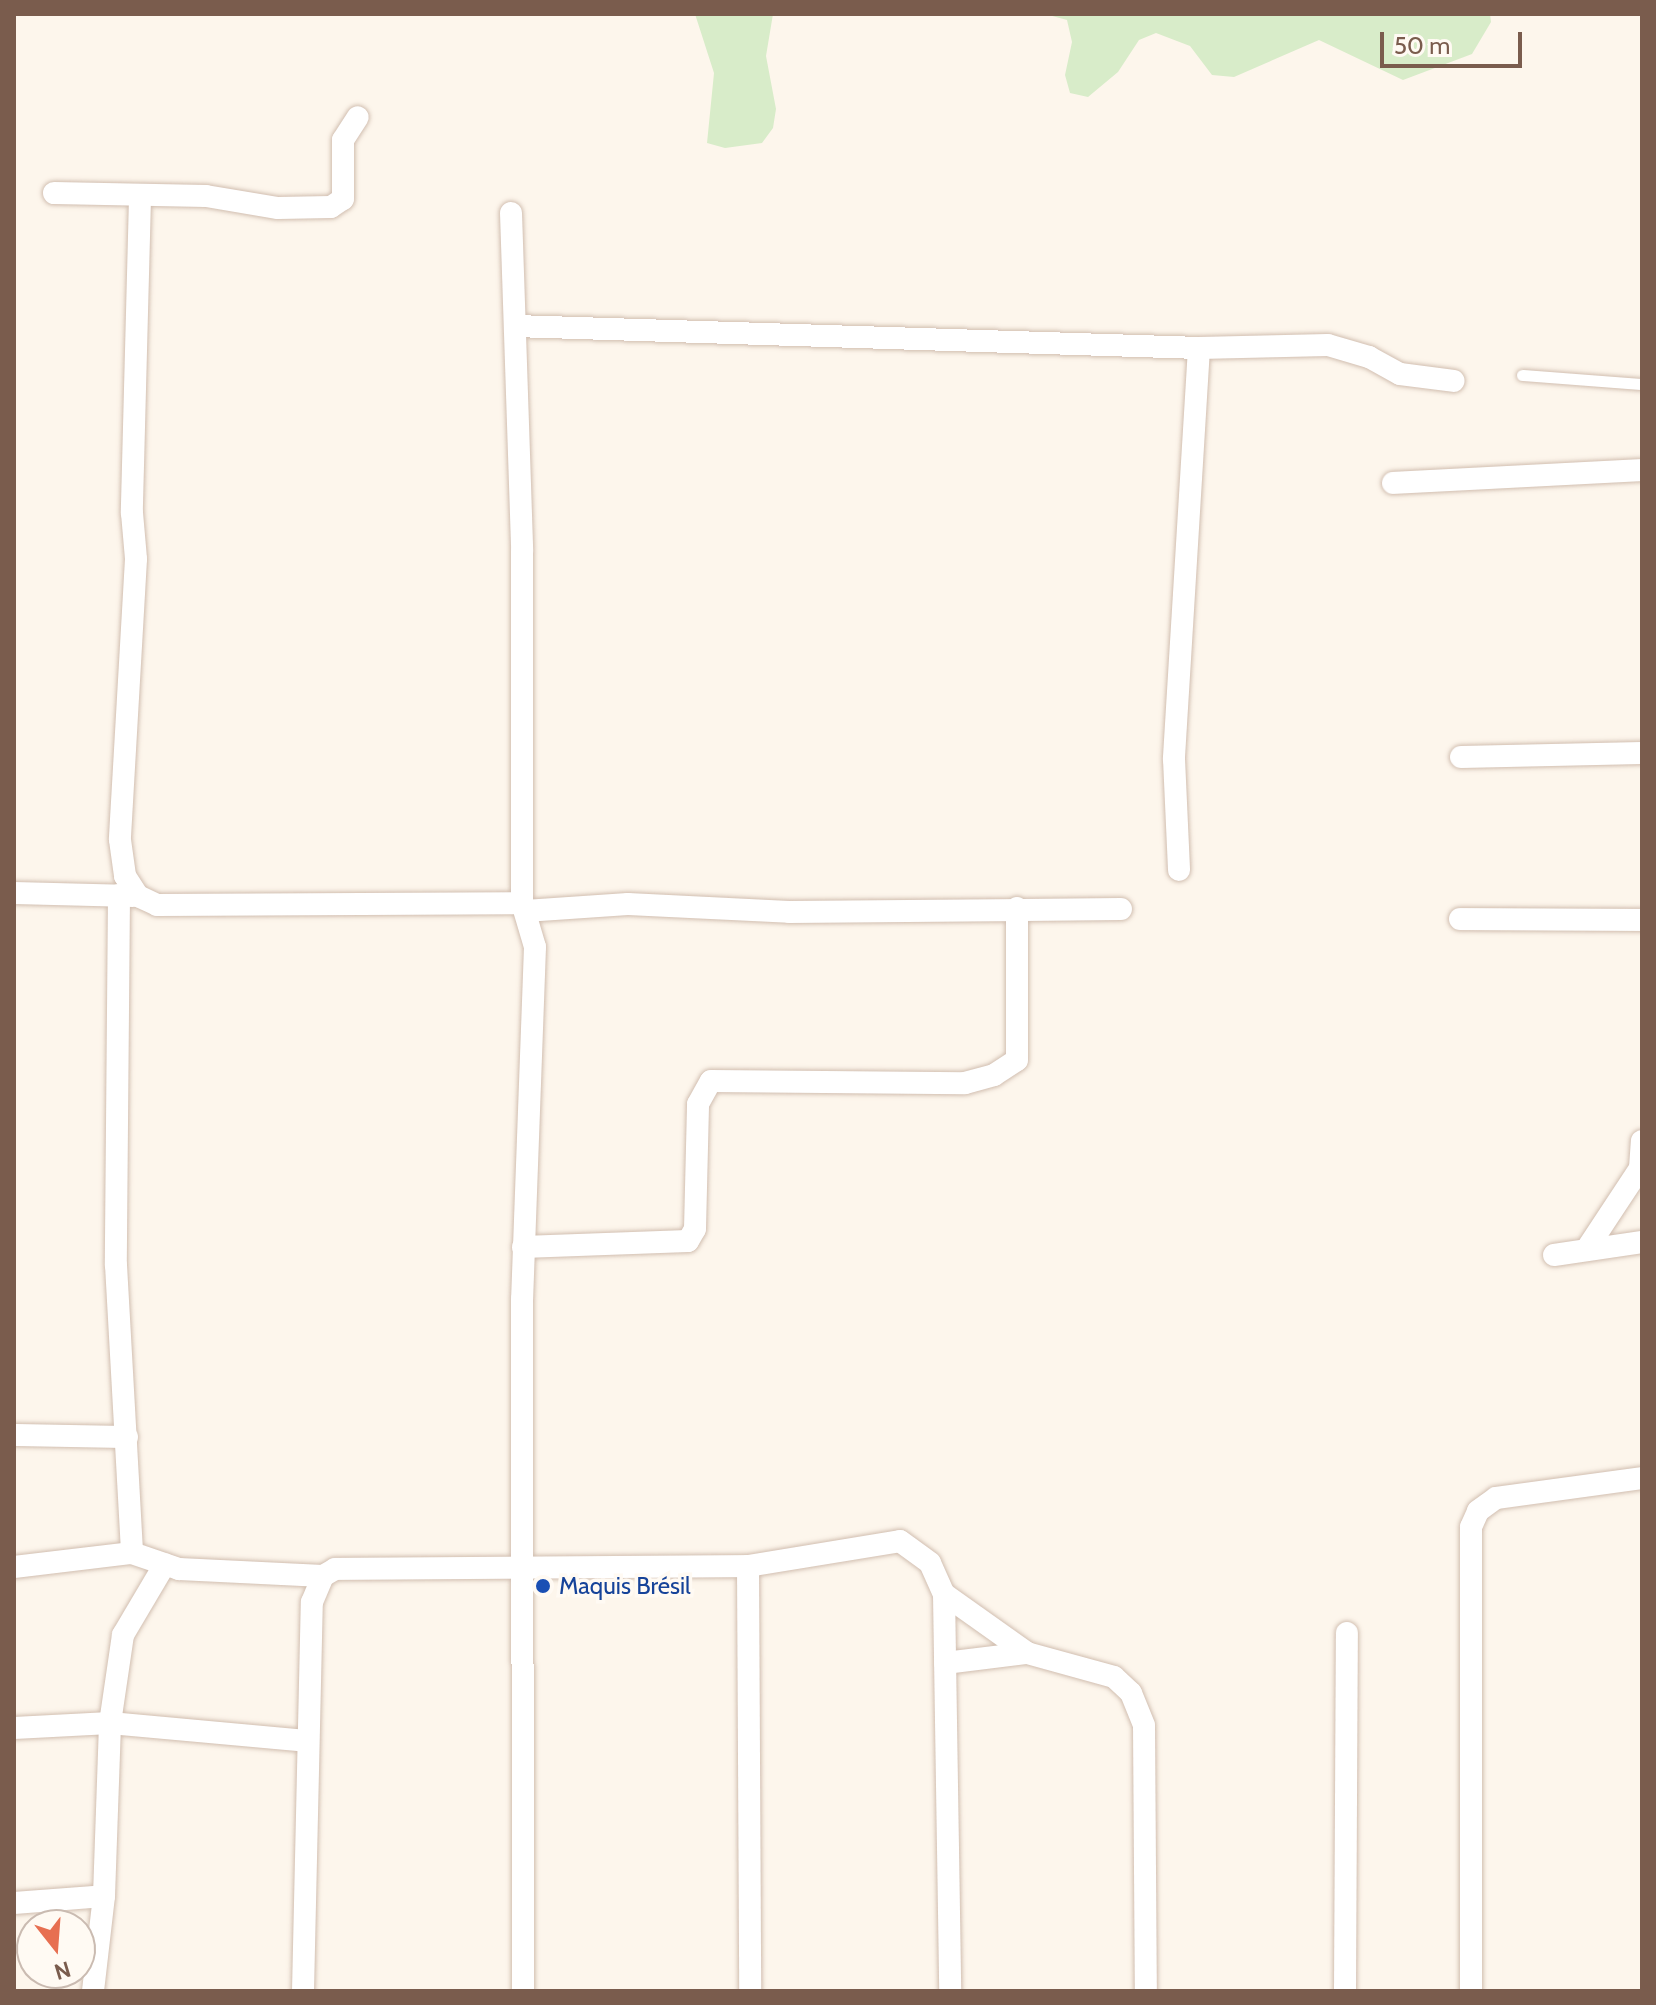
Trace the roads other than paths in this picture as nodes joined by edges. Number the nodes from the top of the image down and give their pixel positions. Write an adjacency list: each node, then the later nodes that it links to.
1 (358, 117): 3 (street)
2 (54, 193): 3 (street)
3 (140, 198): 16 (street)
4 (511, 213): 5 (street)
5 (515, 326): 6 (street); 17 (street)
6 (1199, 348): 8 (street); 14 (street)
7 (1522, 375): 9 (lane)
8 (1454, 381)
9 (1642, 384)
10 (1642, 470): 11 (street)
11 (1393, 483)
12 (1642, 753): 13 (street)
13 (1461, 757)
14 (1179, 870)
15 (14, 893): 16 (street)
16 (129, 896): 17 (street); 28 (street)
17 (524, 907): 18 (street); 24 (street)
18 (1017, 908): 19 (street); 24 (street)
19 (1121, 909)
20 (1460, 919): 21 (street)
21 (1642, 920)
22 (1642, 1141): 25 (street)
23 (1642, 1242): 25 (street)
24 (523, 1247): 34 (street)
25 (1588, 1247): 26 (street)
26 (1554, 1255)
27 (14, 1435): 28 (street)
28 (127, 1437): 30 (street)
29 (1642, 1478): 52 (street)
30 (132, 1553): 31 (street); 33 (street)
31 (165, 1564): 35 (street); 40 (street)
32 (748, 1566): 34 (street); 36 (street); 48 (street)
33 (14, 1567)
34 (524, 1570): 35 (street); 47 (street)
35 (323, 1576): 42 (street)
36 (944, 1594): 38 (street); 39 (street)
37 (1347, 1633): 51 (street)
38 (1027, 1653): 39 (street); 50 (street)
39 (945, 1663): 49 (street)
40 (110, 1723): 41 (street); 42 (street); 43 (street)
41 (14, 1728)
42 (306, 1741): 46 (street)
43 (104, 1896): 44 (street); 45 (street)
44 (14, 1903)
45 (93, 1991)
46 (303, 1991)
47 (523, 1991)
48 (750, 1991)
49 (950, 1991)
50 (1146, 1991)
51 (1345, 1991)
52 (1471, 1991)

